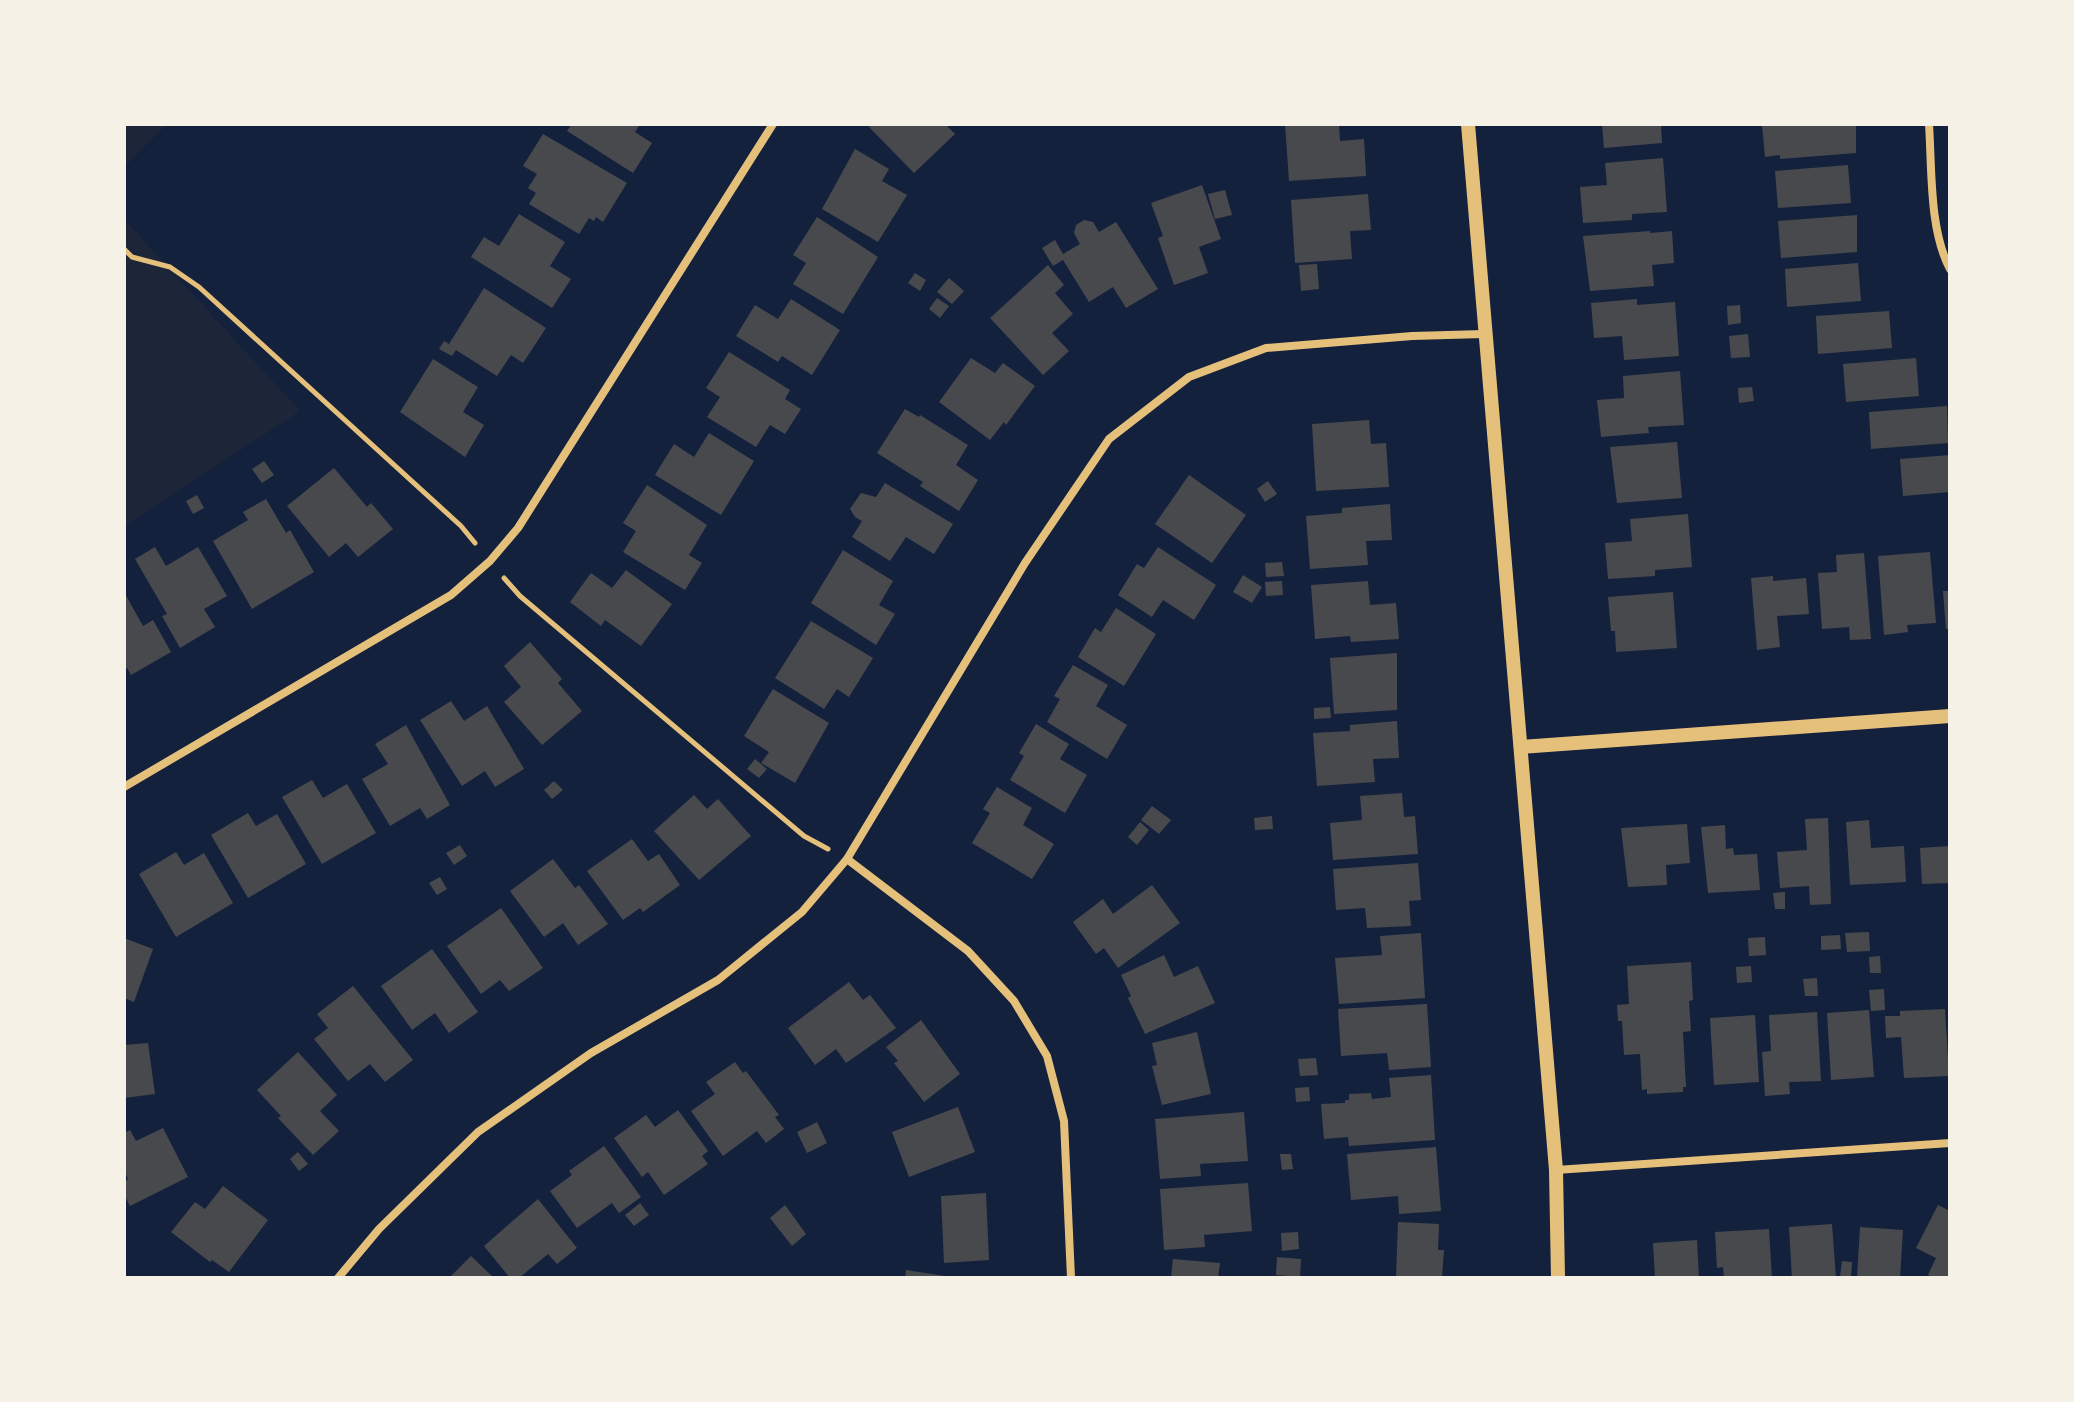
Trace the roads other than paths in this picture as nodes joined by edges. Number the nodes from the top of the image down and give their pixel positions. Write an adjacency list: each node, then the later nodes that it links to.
1 (773, 124): 8 (street)
2 (1468, 124): 5 (street)
3 (1929, 124): 4 (street)
4 (1950, 269)
5 (1484, 334): 7 (street); 9 (street)
6 (1950, 716): 7 (street)
7 (1521, 747): 11 (street)
8 (124, 787)
9 (847, 859): 12 (street); 13 (street)
10 (1950, 1143): 11 (street)
11 (1556, 1170): 14 (street)
12 (338, 1278)
13 (1071, 1278)
14 (1558, 1278)

